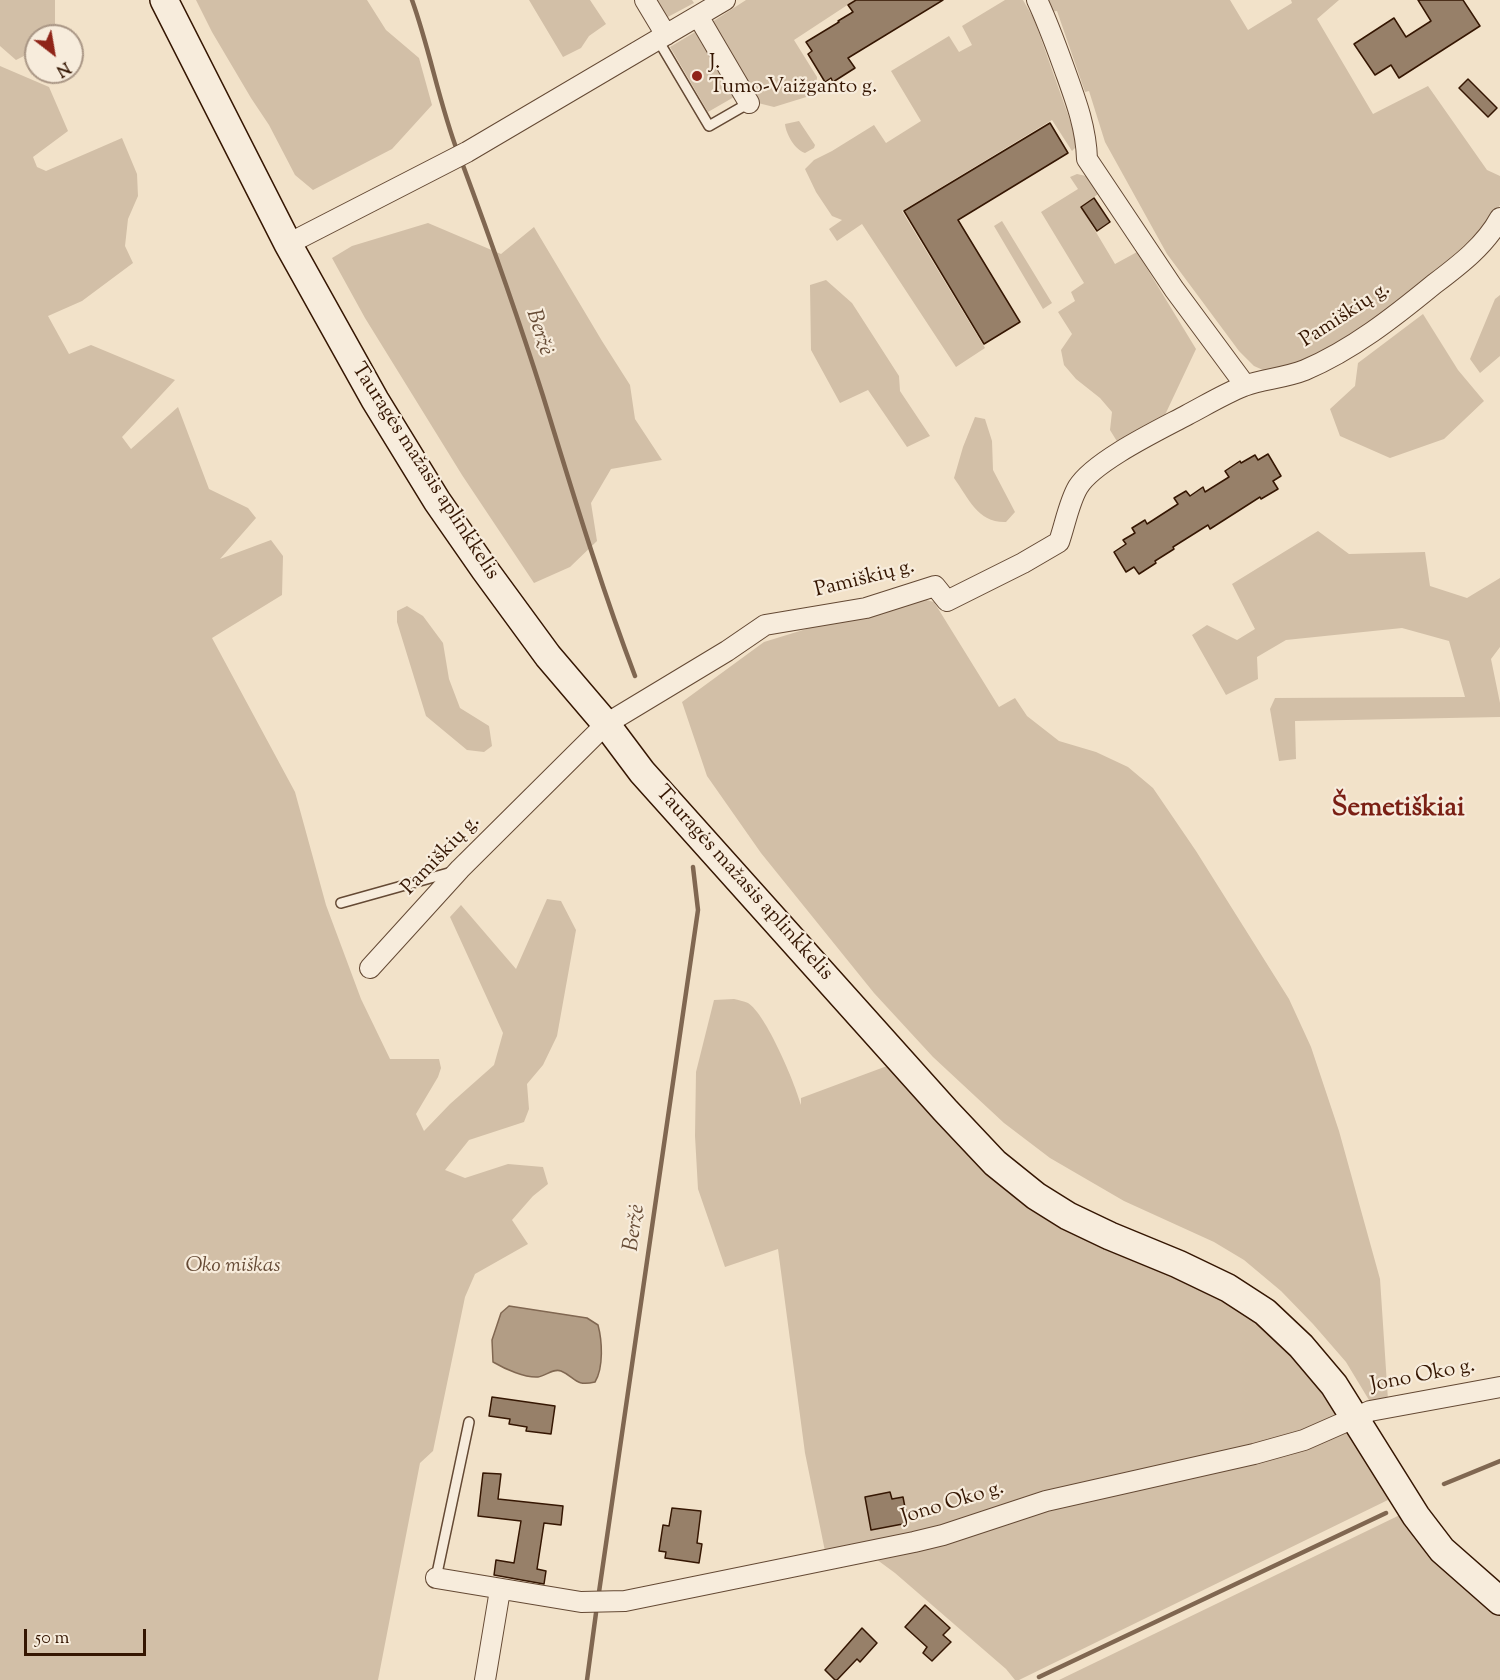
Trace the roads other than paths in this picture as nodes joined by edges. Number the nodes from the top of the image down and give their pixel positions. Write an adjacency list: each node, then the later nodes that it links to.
1 (164, 0): 9 (main road, Tauragės mažasis aplinkkelis)
2 (645, 0): 6 (street)
3 (725, 0): 5 (street)
4 (1037, 0): 10 (street)
5 (698, 16): 6 (street); 7 (street)
6 (662, 37): 7 (lane); 9 (street)
7 (749, 103)
8 (1500, 218): 10 (street, Pamiškių g.)
9 (288, 244): 11 (main road, Tauragės mažasis aplinkkelis)
10 (1245, 386): 11 (street, Pamiškių g.)
11 (606, 724): 12 (street, Pamiškių g.); 16 (main road, Tauragės mažasis aplinkkelis)
12 (460, 870): 13 (lane); 14 (street, Pamiškių g.)
13 (341, 903)
14 (370, 968)
15 (1500, 1388): 16 (street, Jono Oko g.)
16 (1355, 1417): 19 (street, Jono Oko g.); 20 (main road, Tauragės mažasis aplinkkelis)
17 (469, 1422): 18 (lane)
18 (436, 1578): 19 (street, Jono Oko g.)
19 (501, 1590): 21 (street)
20 (1500, 1601)
21 (485, 1680)

